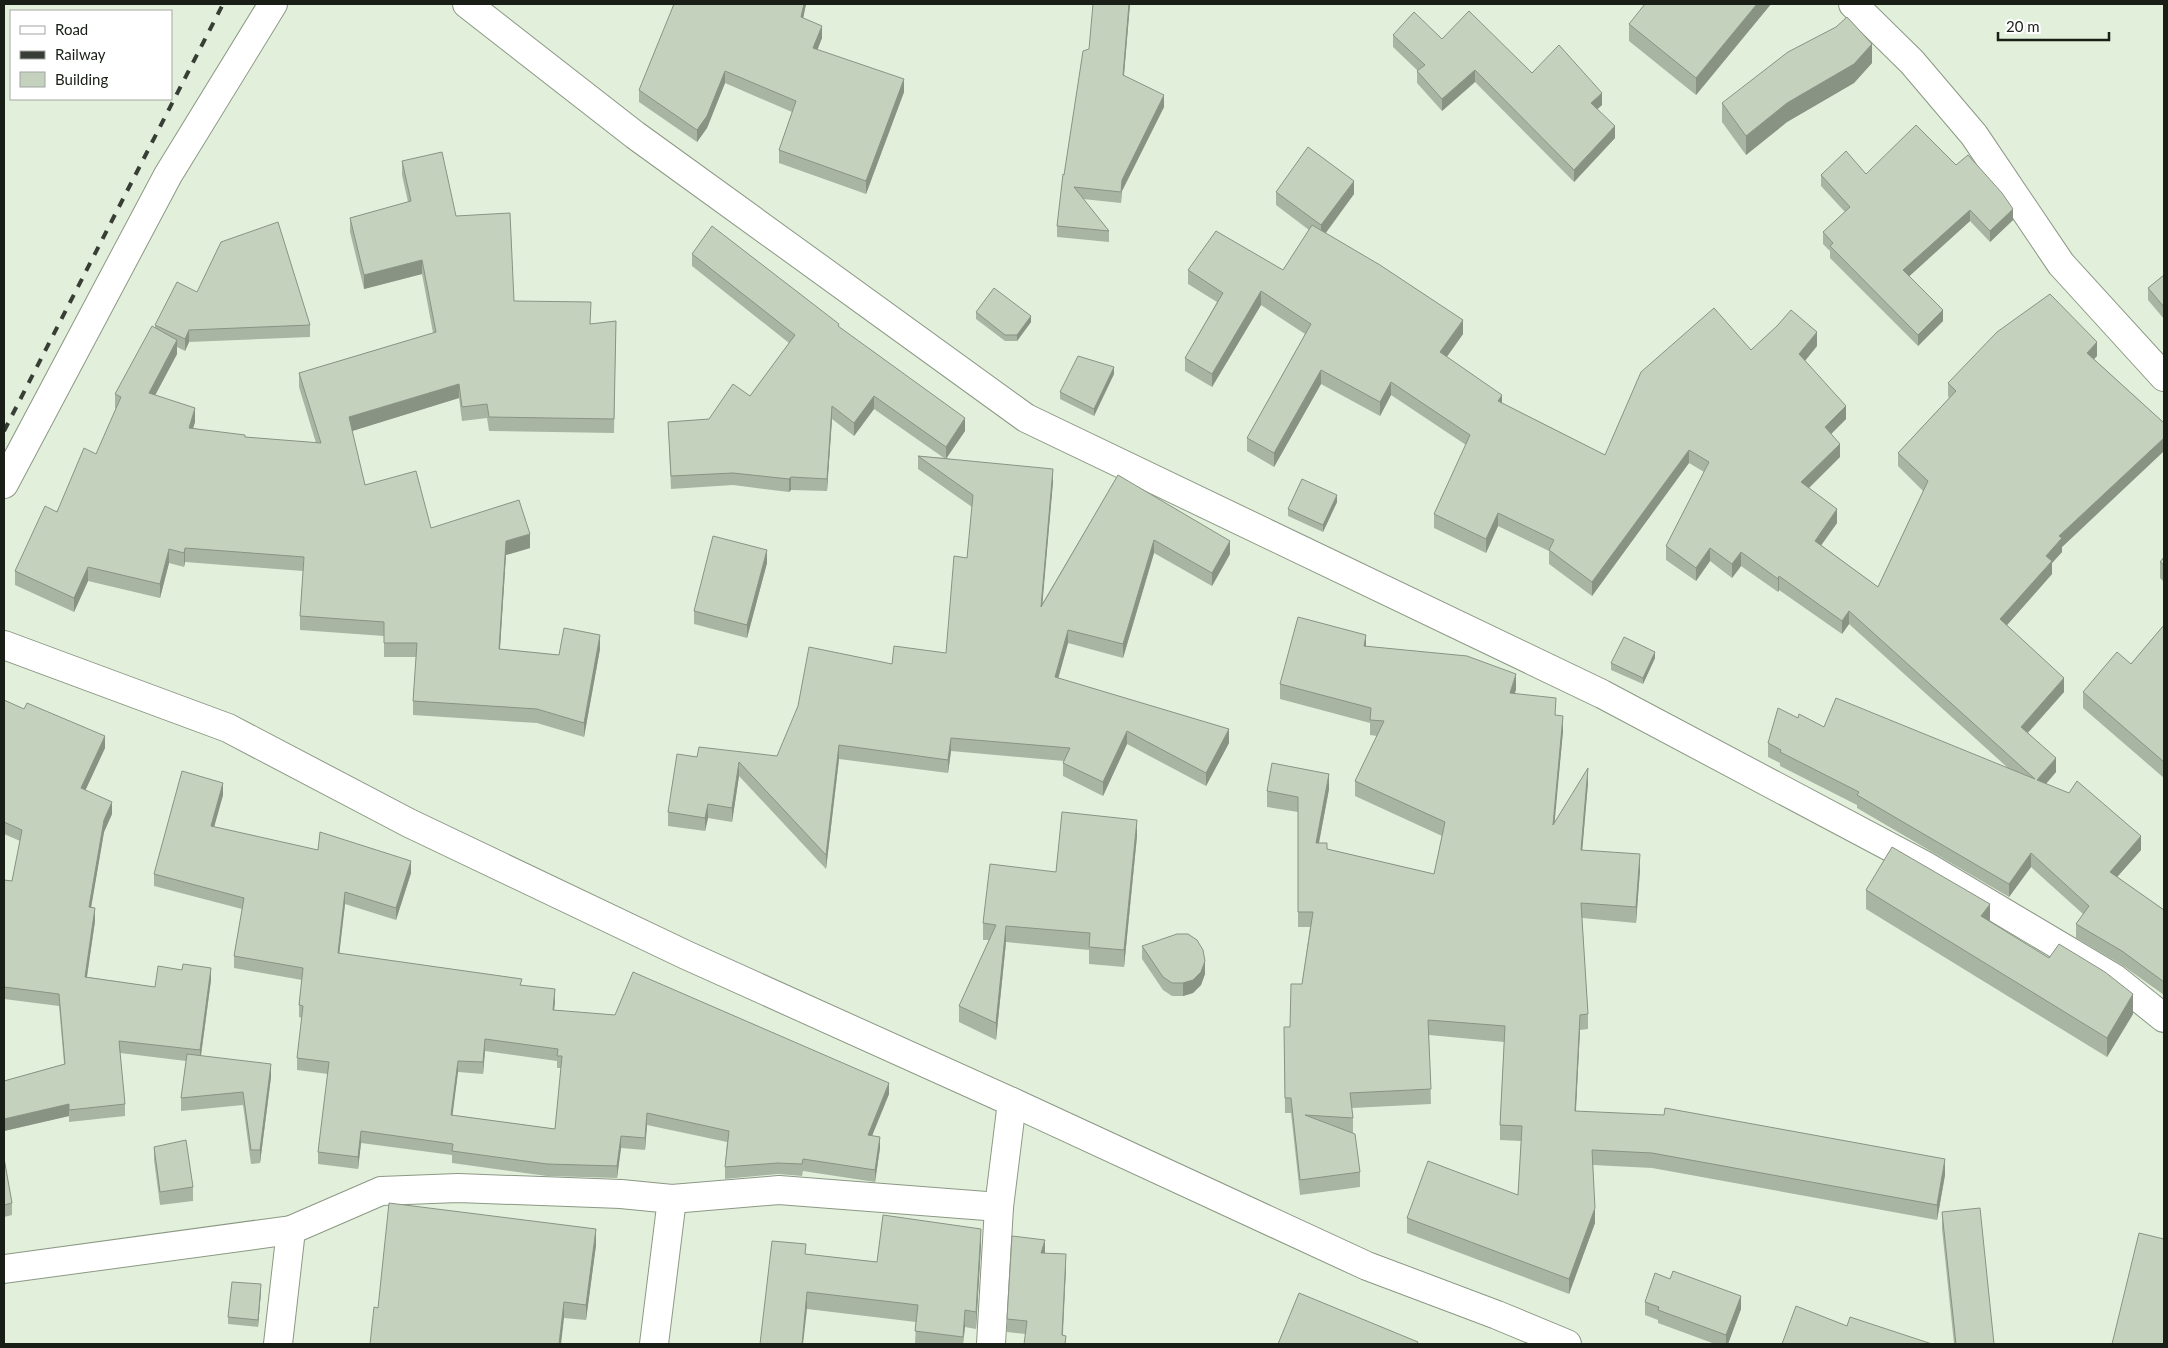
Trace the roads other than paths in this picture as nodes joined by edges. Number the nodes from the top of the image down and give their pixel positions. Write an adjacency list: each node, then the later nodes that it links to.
1 (273, 4): 5 (street)
2 (467, 4): 7 (street)
3 (1853, 4): 4 (street)
4 (2164, 377)
5 (4, 484)
6 (4, 645): 8 (street)
7 (2164, 1018)
8 (1012, 1102): 10 (street); 16 (street)
9 (672, 1199): 10 (street); 11 (street); 14 (street)
10 (999, 1206): 15 (street)
11 (291, 1230): 12 (street); 13 (street)
12 (4, 1268)
13 (278, 1344)
14 (654, 1344)
15 (991, 1344)
16 (1567, 1344)

